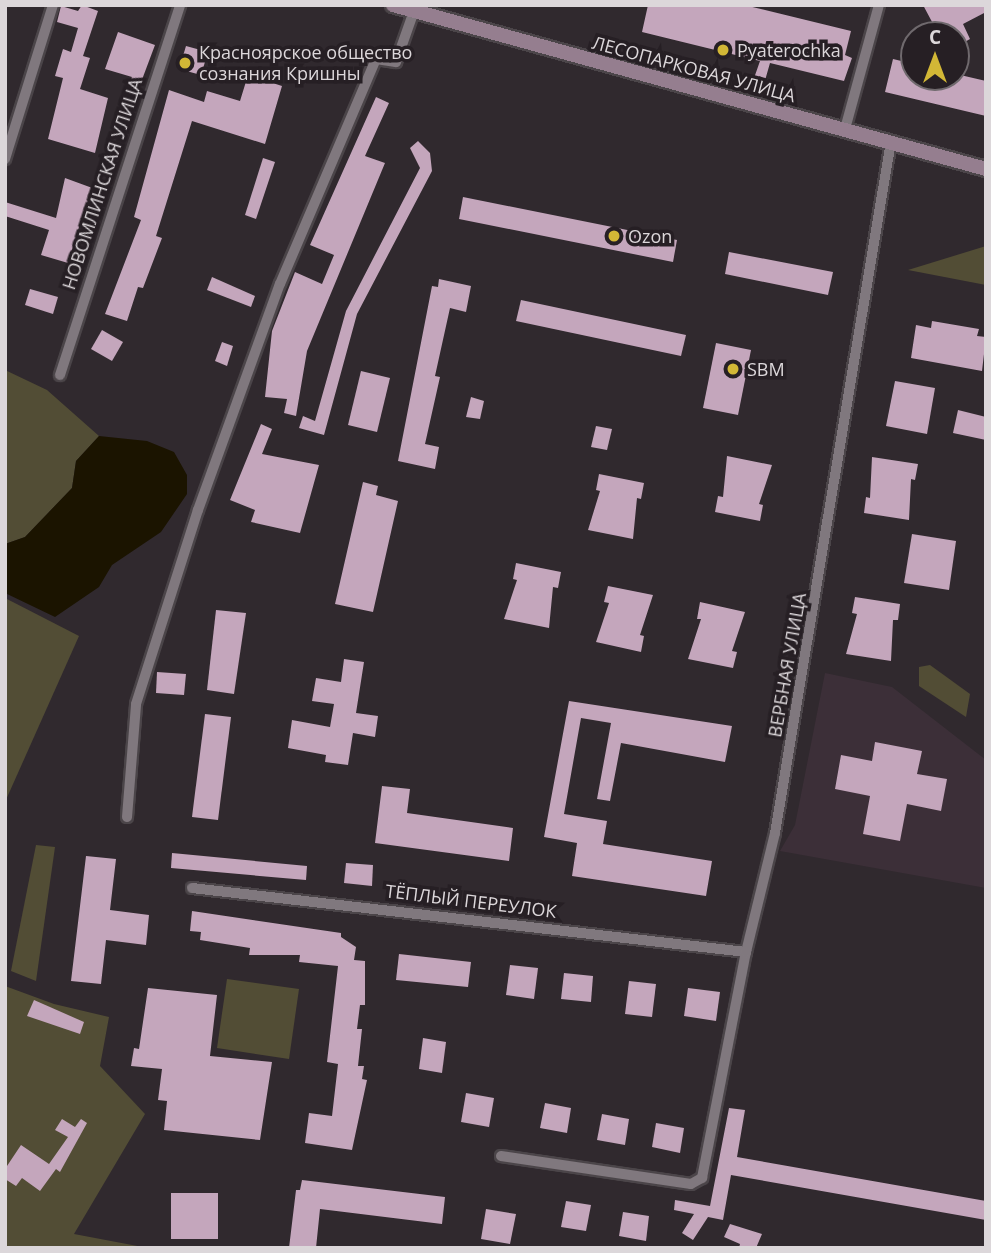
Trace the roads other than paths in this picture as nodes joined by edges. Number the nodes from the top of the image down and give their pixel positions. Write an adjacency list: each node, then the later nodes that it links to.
1 (54, 5): 8 (street)
2 (180, 5): 10 (street, НОВОМЛИНСКАЯ УЛИЦА)
3 (393, 5): 5 (main road, ЛЕСОПАРКОВАЯ УЛИЦА)
4 (879, 5): 6 (street)
5 (414, 11): 6 (main road, ЛЕСОПАРКОВАЯ УЛИЦА); 11 (street)
6 (845, 130): 7 (main road, ЛЕСОПАРКОВАЯ УЛИЦА)
7 (891, 141): 9 (main road, ЛЕСОПАРКОВАЯ УЛИЦА); 13 (street, ВЕРБНАЯ УЛИЦА)
8 (5, 159)
9 (986, 169)
10 (60, 374)
11 (127, 817)
12 (191, 888): 13 (street, ТЁПЛЫЙ ПЕРЕУЛОК)
13 (746, 952): 14 (street, ВЕРБНАЯ УЛИЦА)
14 (501, 1157)

